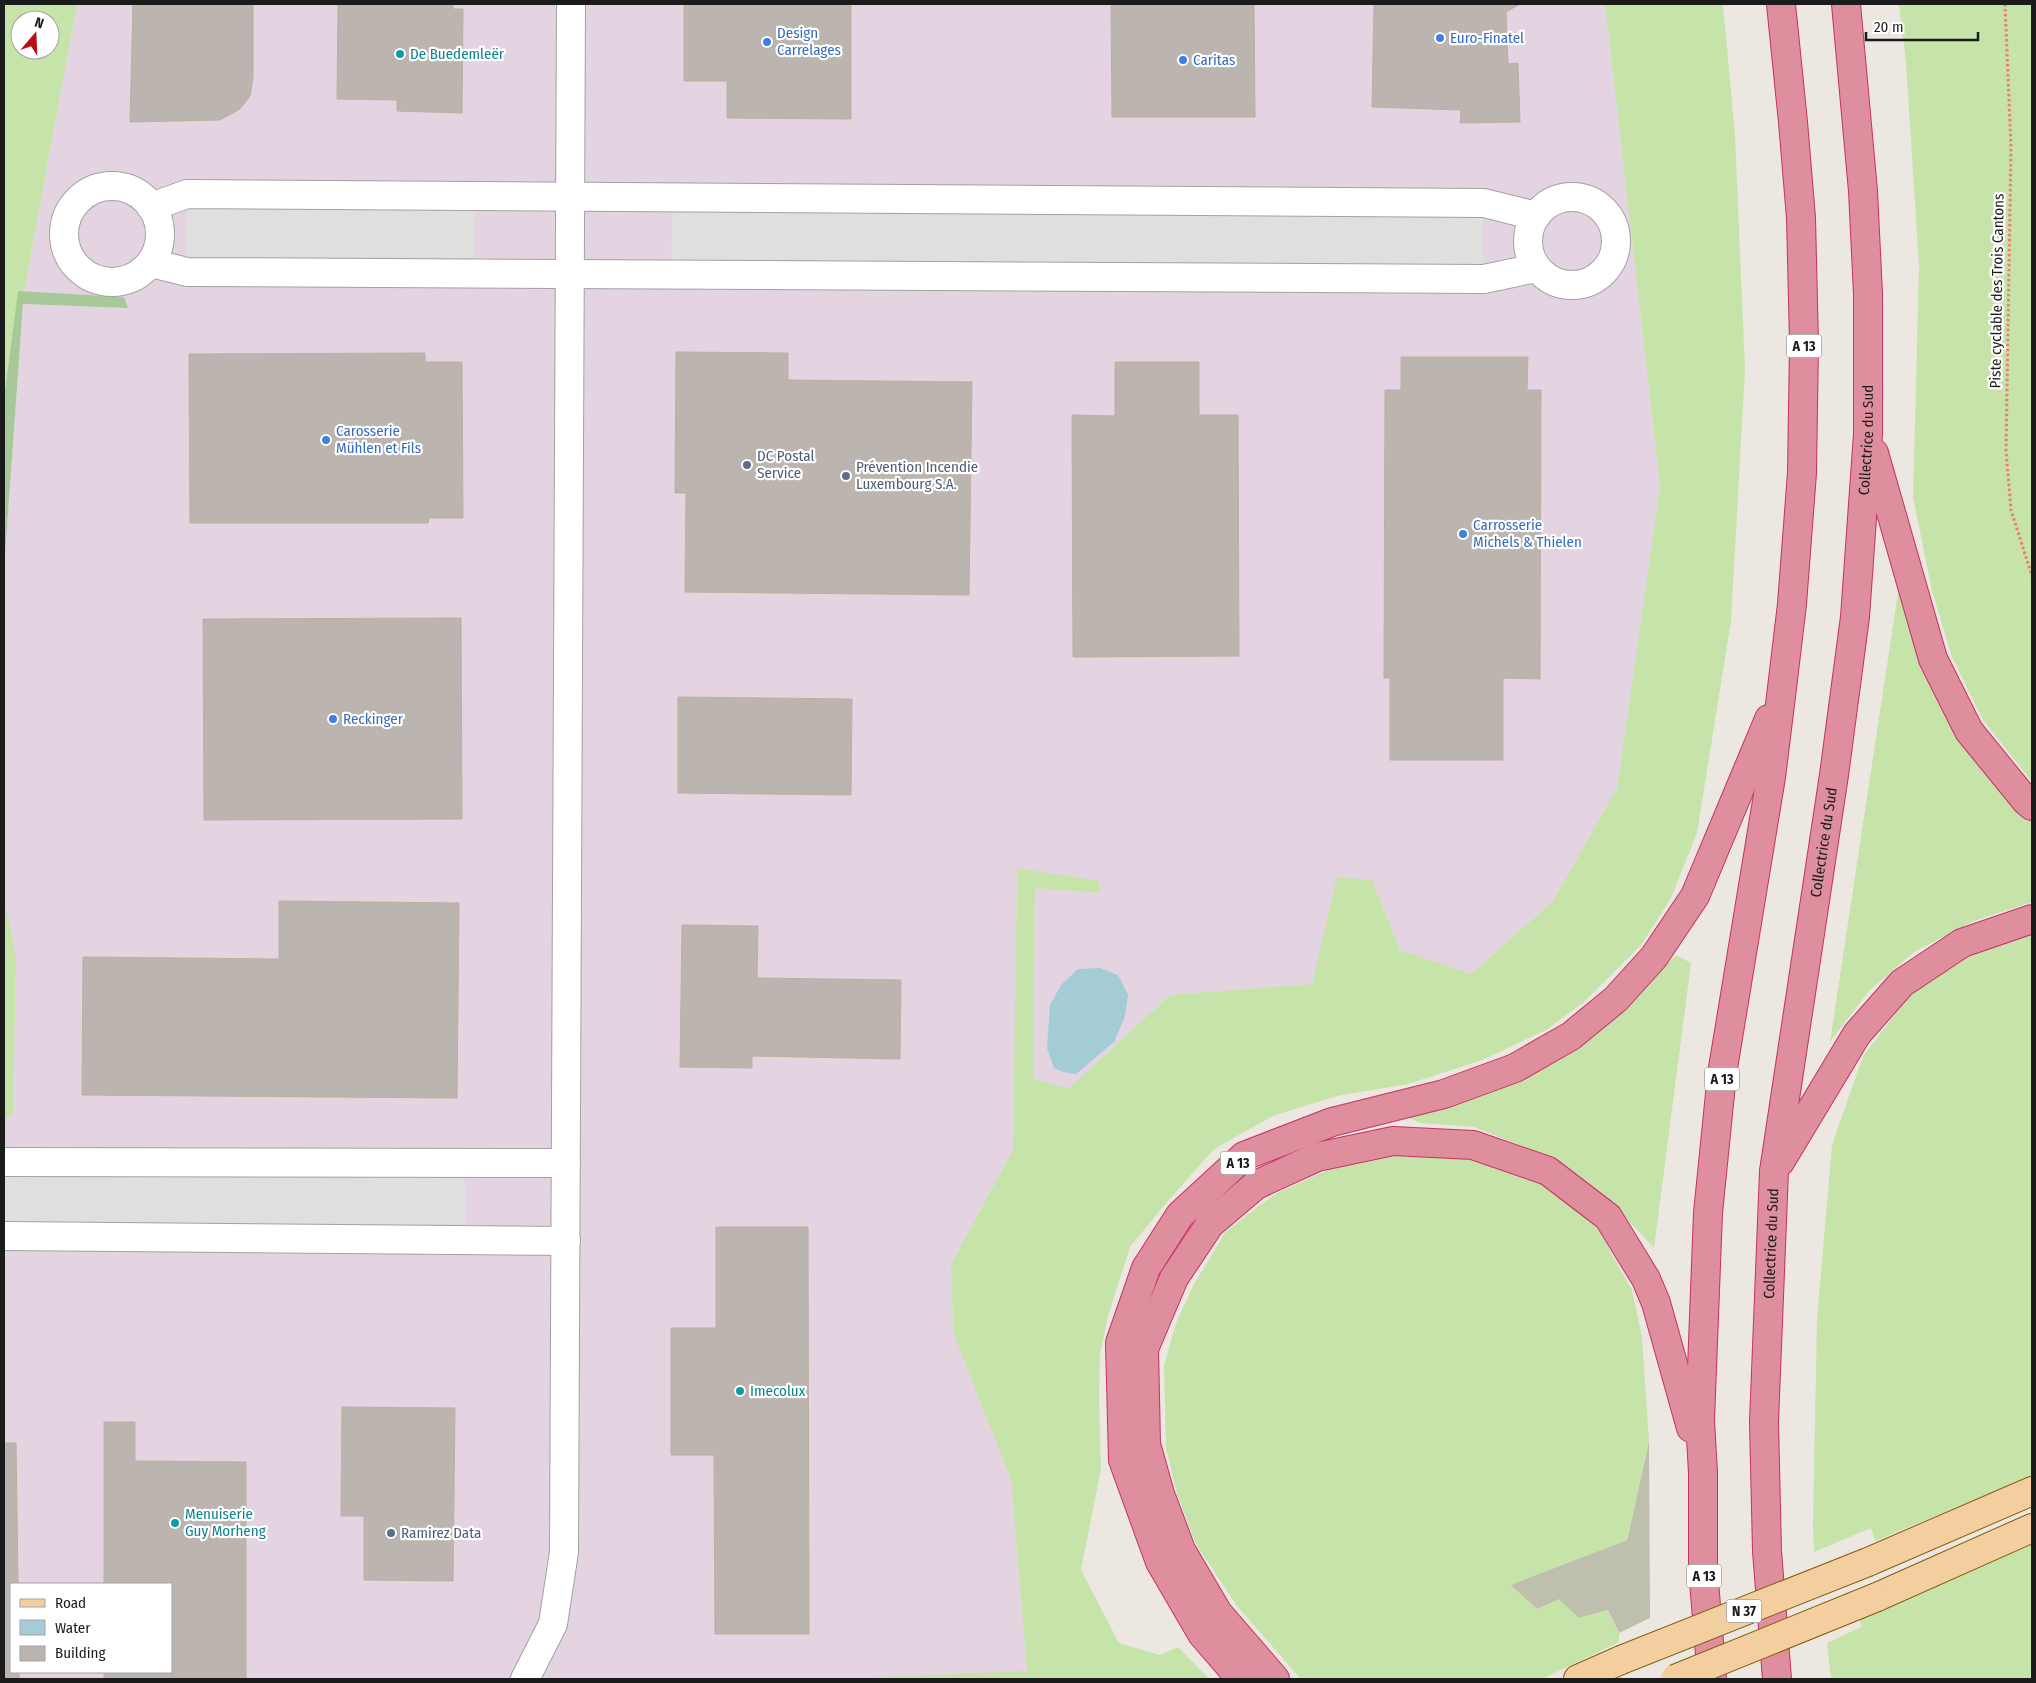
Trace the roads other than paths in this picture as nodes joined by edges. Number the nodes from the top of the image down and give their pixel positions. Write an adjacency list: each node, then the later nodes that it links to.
1 (571, 4): 4 (street)
2 (1781, 4): 11 (highway, A 13)
3 (1846, 4): 10 (highway, Collectrice du Sud)
4 (570, 198): 5 (street); 6 (street); 9 (street)
5 (152, 206): 7 (street); 7 (street)
6 (1536, 216): 8 (street); 8 (street)
7 (150, 263): 9 (street)
8 (1536, 268): 9 (street)
9 (570, 274): 15 (street)
10 (1868, 434): 12 (highway); 16 (highway, Collectrice du Sud)
11 (1782, 688): 19 (highway, A 13); 23 (highway, A 13)
12 (2032, 806)
13 (2032, 919): 16 (highway)
14 (4, 1162): 15 (street)
15 (566, 1163): 18 (street)
16 (1774, 1171): 28 (highway, Collectrice du Sud)
17 (4, 1236): 18 (street)
18 (566, 1241): 22 (street)
19 (1703, 1473): 24 (highway, A 13); 27 (highway, A 13)
20 (2032, 1492): 25 (main road, N 37, bridge)
21 (2032, 1528): 26 (main road, N 37, bridge)
22 (525, 1679)
23 (1241, 1679)
24 (1275, 1679)
25 (1578, 1679)
26 (1674, 1679)
27 (1712, 1679)
28 (1777, 1679)

